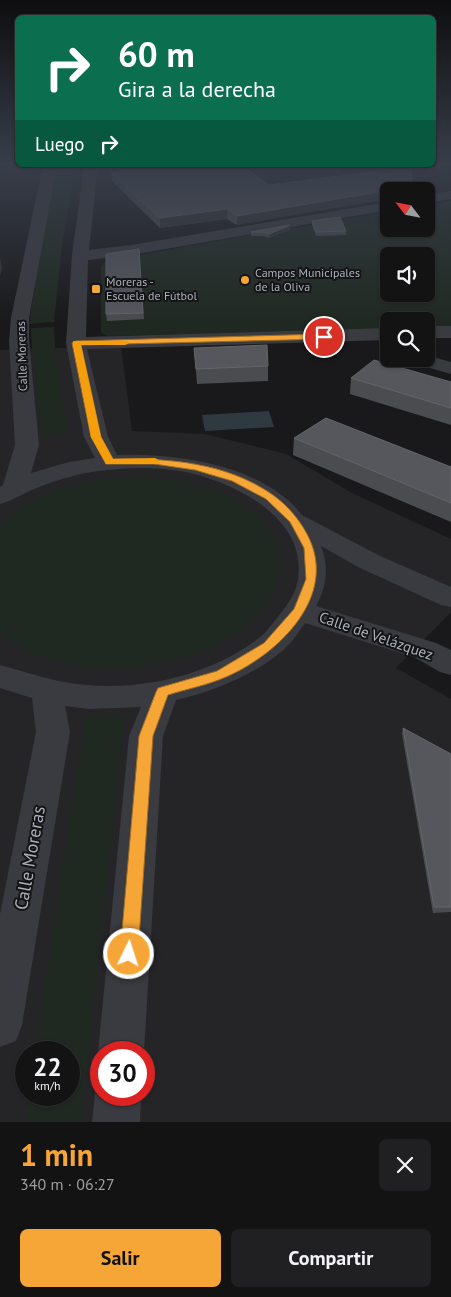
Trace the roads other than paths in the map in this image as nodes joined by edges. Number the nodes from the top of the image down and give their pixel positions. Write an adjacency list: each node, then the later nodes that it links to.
1 (40, 217): 5 (street, Calle Moreras)
2 (85, 217): 4 (street)
3 (322, 217): 4 (street)
4 (80, 255): 12 (street)
5 (20, 318): 6 (street); 11 (street, Calle Moreras)
6 (0, 324)
7 (435, 332): 8 (street)
8 (451, 332)
9 (380, 334): 10 (street)
10 (342, 336): 12 (street); 13 (street)
11 (10, 341): 17 (street, Calle Moreras)
12 (76, 343): 16 (street)
13 (380, 347)
14 (435, 364): 15 (street)
15 (451, 368)
16 (110, 462): 17 (street); 18 (street)
17 (7, 491)
18 (295, 520): 19 (street); 20 (street)
19 (451, 598)
20 (300, 610): 21 (street, Calle de Velázquez); 24 (street)
21 (451, 664)
22 (0, 676): 23 (street)
23 (47, 692): 24 (street); 25 (street, Calle Moreras)
24 (163, 692): 26 (street)
25 (0, 1025)
26 (122, 1041)
27 (117, 1106): 28 (street)
28 (116, 1122)

